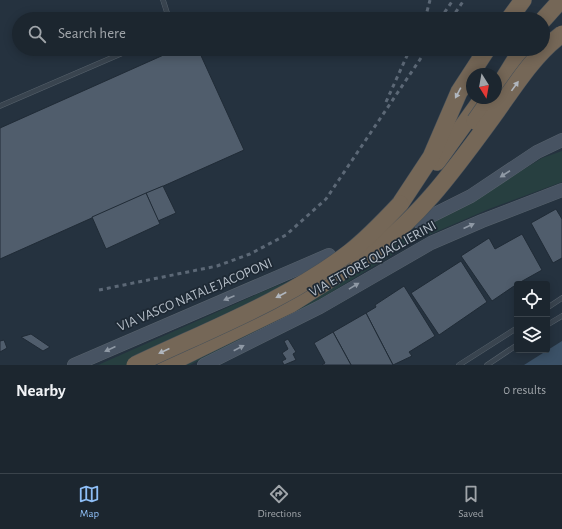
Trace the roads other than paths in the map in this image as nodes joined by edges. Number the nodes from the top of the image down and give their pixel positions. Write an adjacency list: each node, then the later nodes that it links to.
1 (163, 0): 4 (lane)
2 (523, 0): 5 (highway)
3 (562, 0): 6 (highway)
4 (167, 12)
5 (514, 12)
6 (550, 13)
7 (562, 34): 8 (highway, one-way to 7, bridge)
8 (550, 45)
9 (116, 56): 18 (lane)
10 (482, 56): 23 (highway, one-way to 23)
11 (515, 56): 14 (highway)
12 (517, 56): 15 (highway)
13 (539, 56): 26 (highway, one-way to 13, bridge)
14 (502, 73)
15 (502, 81)
16 (479, 104): 23 (highway)
17 (487, 104): 26 (highway, bridge)
18 (0, 106)
19 (562, 140): 21 (main road)
20 (562, 147): 21 (main road)
21 (526, 160): 24 (main road, one-way to 24)
22 (562, 190): 36 (main road, VIA ETTORE QUAGLIERINI, one-way to 22)
23 (400, 204): 34 (highway, one-way to 34, bridge)
24 (419, 222)
25 (329, 255): 33 (main road, VIA VASCO NATALE JACOPONI, one-way to 33)
26 (359, 261): 35 (highway)
27 (562, 298): 28 (lane)
28 (550, 306)
29 (562, 316): 30 (lane)
30 (550, 324)
31 (514, 330): 37 (lane)
32 (514, 347): 38 (lane)
33 (74, 365)
34 (135, 365)
35 (166, 365)
36 (204, 365)
37 (459, 365)
38 (487, 365)

